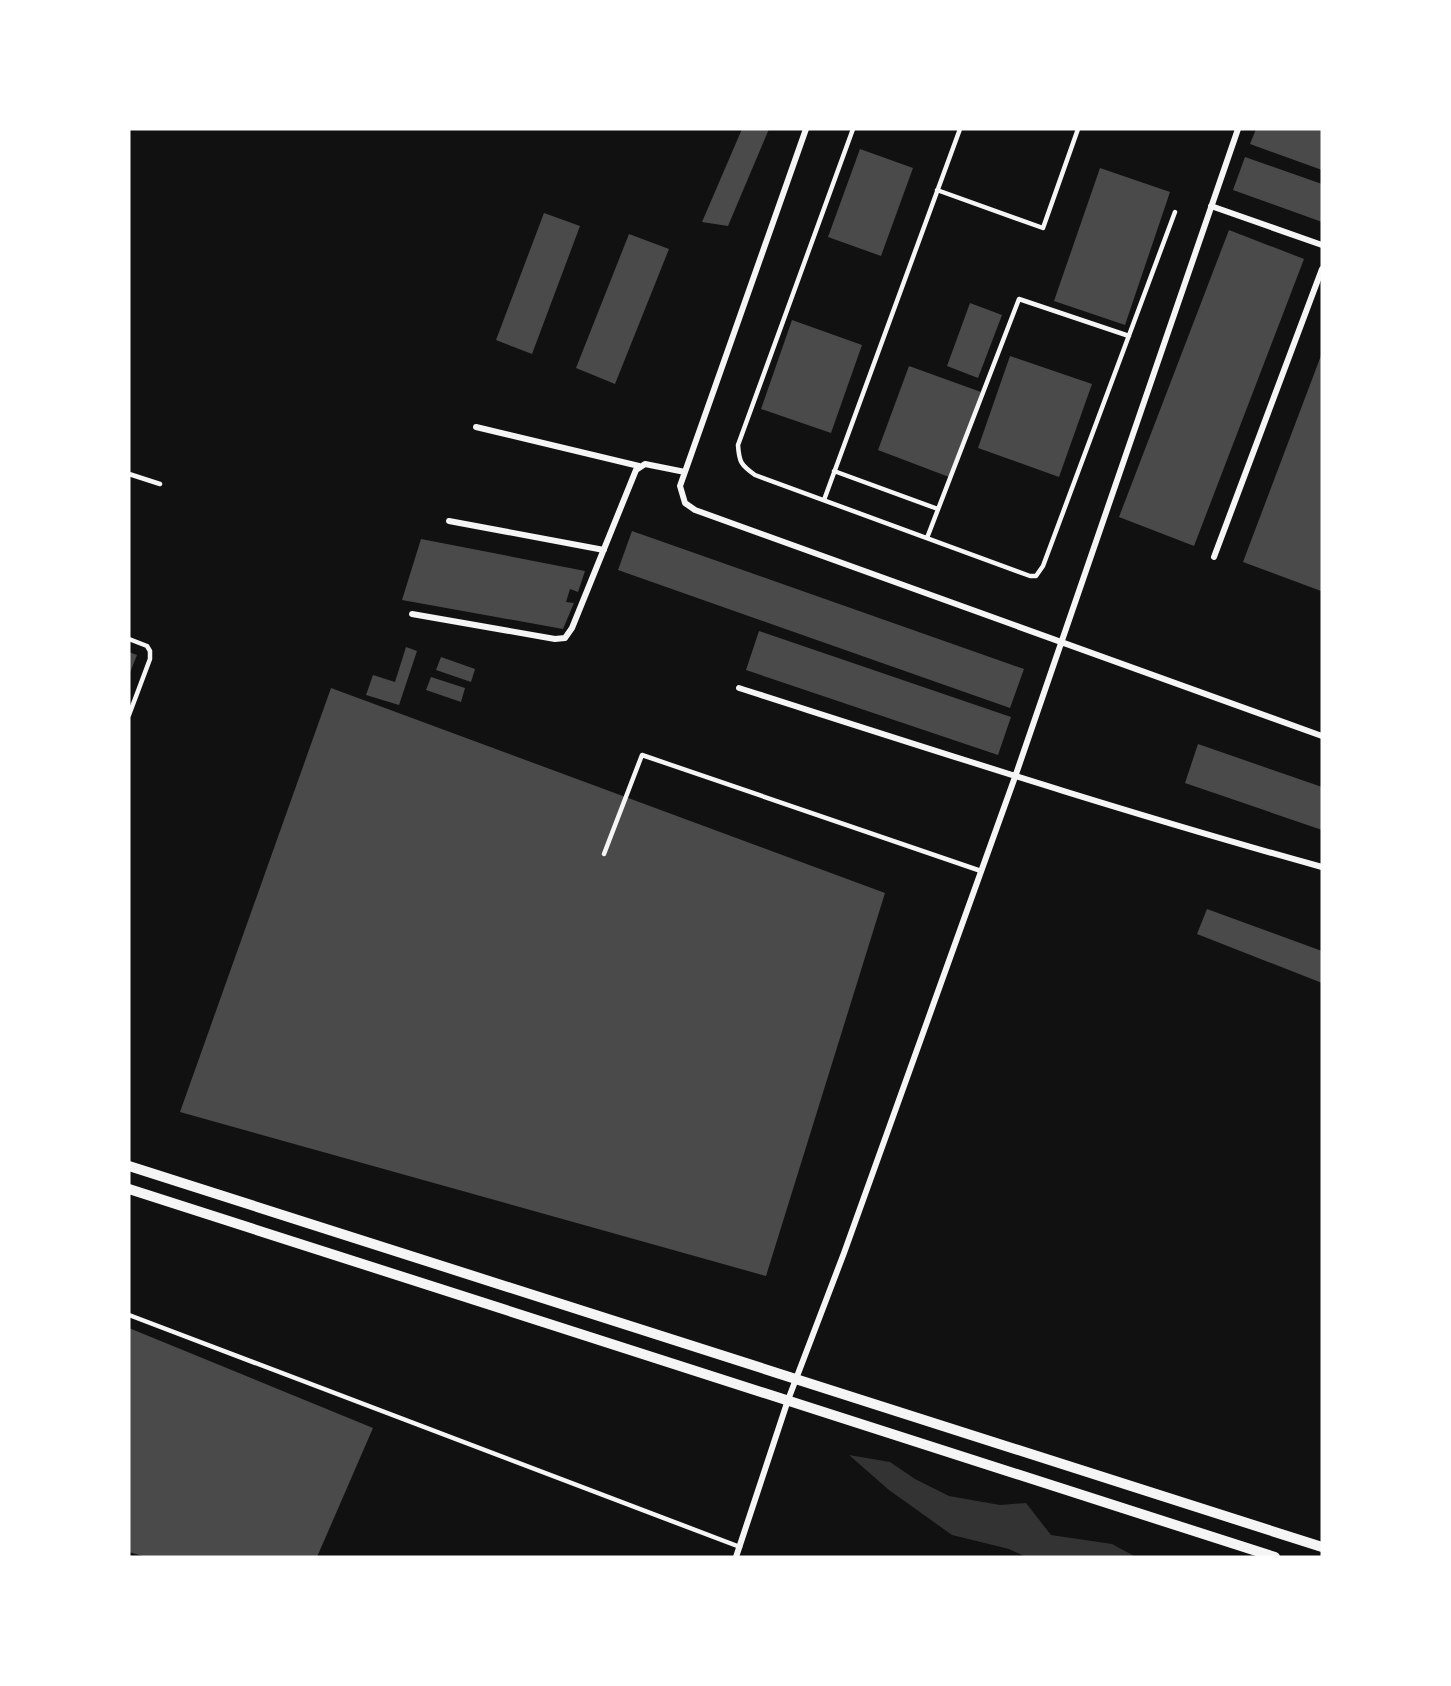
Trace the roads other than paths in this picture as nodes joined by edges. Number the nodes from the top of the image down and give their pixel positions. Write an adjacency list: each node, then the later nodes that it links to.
1 (806, 129): 15 (street)
2 (853, 129): 18 (lane)
3 (960, 129): 6 (lane)
4 (1078, 129): 6 (lane)
5 (1238, 129): 7 (street)
6 (937, 190): 14 (lane)
7 (1211, 206): 9 (street); 26 (street)
8 (1175, 212): 11 (lane)
9 (1322, 245)
10 (1322, 269): 23 (street)
11 (1129, 336): 19 (lane); 21 (lane)
12 (476, 427): 13 (street)
13 (639, 466): 15 (street); 22 (street)
14 (834, 471): 18 (lane); 19 (lane)
15 (685, 472): 26 (street)
16 (129, 474): 17 (lane)
17 (160, 484)
18 (824, 500): 21 (lane)
19 (938, 509): 21 (lane)
20 (449, 521): 22 (street)
21 (927, 538)
22 (604, 550): 24 (street)
23 (1214, 558)
24 (412, 614)
25 (129, 639): 28 (lane)
26 (1062, 642): 29 (street); 30 (street)
27 (739, 688): 30 (street)
28 (129, 715)
29 (1322, 736)
30 (1015, 777): 32 (street); 33 (street)
31 (604, 854): 33 (lane)
32 (1322, 867)
33 (981, 871): 37 (street)
34 (129, 1166): 37 (street)
35 (129, 1189): 38 (street)
36 (129, 1315): 39 (lane)
37 (796, 1380): 38 (street); 40 (street)
38 (788, 1401): 39 (street); 42 (street)
39 (740, 1547): 41 (street)
40 (1322, 1547)
41 (736, 1557)
42 (1275, 1557)

